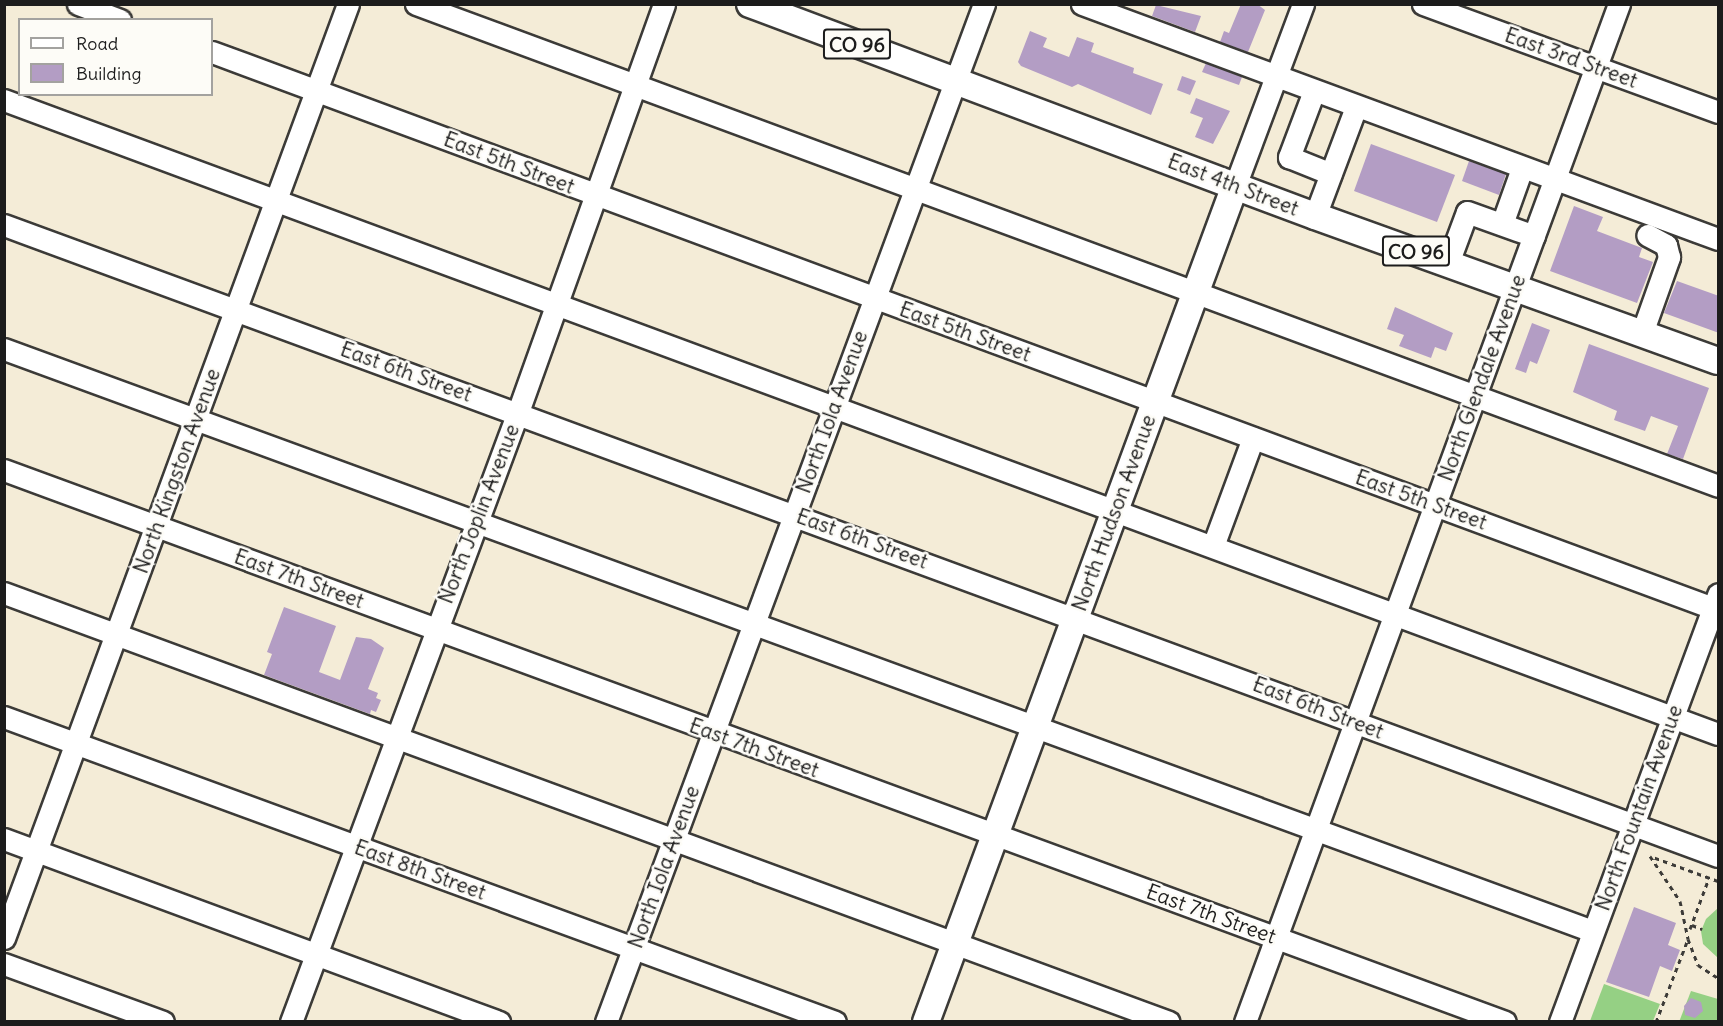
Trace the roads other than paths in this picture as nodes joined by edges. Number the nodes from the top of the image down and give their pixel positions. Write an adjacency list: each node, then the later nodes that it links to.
1 (78, 4): 11 (street)
2 (348, 4): 17 (street, North Kingston Avenue)
3 (416, 4): 16 (street)
4 (664, 4): 16 (street, North Joplin Avenue)
5 (750, 4): 15 (main road, East 4th Street / CO 96)
6 (984, 4): 15 (street, North Iola Avenue)
7 (1082, 4): 14 (street)
8 (1303, 4): 14 (street, North Hudson Avenue)
9 (1423, 4): 13 (street, East 3rd Street)
10 (1619, 4): 13 (street, North Glendale Avenue)
11 (115, 18)
12 (213, 52): 17 (street, East 5th Street)
13 (1597, 67): 21 (street, East 3rd Street); 24 (street, North Glendale Avenue)
14 (1276, 77): 18 (street); 26 (street, North Hudson Avenue)
15 (955, 80): 25 (street, North Iola Avenue); 26 (main road, East 4th Street / CO 96)
16 (634, 85): 25 (street); 27 (street, North Joplin Avenue)
17 (317, 90): 27 (street, East 5th Street); 28 (street, North Kingston Avenue)
18 (1314, 91): 20 (street); 23 (street)
19 (4, 100): 28 (street)
20 (1356, 107): 22 (street); 23 (street)
21 (1719, 112)
22 (1522, 168): 24 (street); 30 (street)
23 (1331, 174): 29 (street)
24 (1556, 181): 33 (street, North Glendale Avenue); 34 (street)
25 (915, 188): 37 (street); 38 (street, North Iola Avenue)
26 (1234, 190): 29 (main road, East 4th Street / CO 96); 37 (main road, North Hudson Avenue)
27 (596, 196): 38 (street, East 5th Street); 39 (street, North Joplin Avenue)
28 (276, 201): 39 (street); 40 (street, North Kingston Avenue)
29 (1315, 216): 35 (main road, East 4th Street / CO 96)
30 (1502, 224): 33 (street); 35 (street)
31 (4, 225): 40 (street, East 6th Street)
32 (1647, 235): 41 (street)
33 (1534, 236): 36 (street, North Glendale Avenue)
34 (1719, 239)
35 (1448, 263): 36 (main road, East 4th Street / CO 96)
36 (1516, 287): 41 (main road, East 4th Street / CO 96); 44 (street, North Glendale Avenue)
37 (1195, 292): 44 (street); 45 (main road, North Hudson Avenue)
38 (874, 298): 45 (street, East 5th Street); 46 (street, North Iola Avenue)
39 (557, 305): 46 (street); 47 (street, North Joplin Avenue)
40 (236, 310): 47 (street, East 6th Street); 48 (street, North Kingston Avenue)
41 (1642, 333): 43 (main road, East 4th Street / CO 96)
42 (4, 348): 48 (street)
43 (1719, 361)
44 (1474, 396): 51 (street); 52 (street, North Glendale Avenue)
45 (1155, 402): 49 (street, East 5th Street); 53 (main road, North Hudson Avenue)
46 (834, 406): 53 (street); 54 (street, North Iola Avenue)
47 (518, 412): 54 (street, East 6th Street); 55 (street, North Joplin Avenue)
48 (196, 417): 55 (street); 56 (street, North Kingston Avenue)
49 (1253, 438): 52 (street, East 5th Street); 57 (street)
50 (4, 470): 56 (street, East 7th Street)
51 (1719, 486)
52 (1434, 505): 59 (street, East 5th Street); 60 (street, North Glendale Avenue)
53 (1114, 510): 57 (street); 61 (main road, North Hudson Avenue)
54 (795, 515): 61 (street, East 6th Street); 62 (street, North Iola Avenue)
55 (477, 521): 62 (street); 63 (street, North Joplin Avenue)
56 (156, 526): 63 (street, East 7th Street); 64 (street, North Kingston Avenue)
57 (1213, 546): 60 (street)
58 (4, 593): 64 (street)
59 (1717, 604): 66 (street, North Fountain Avenue)
60 (1394, 614): 66 (street); 67 (street, North Glendale Avenue)
61 (1075, 617): 67 (street, East 6th Street); 68 (main road, North Hudson Avenue)
62 (753, 620): 68 (street); 69 (street, North Iola Avenue)
63 (435, 629): 69 (street, East 7th Street); 71 (street, North Joplin Avenue)
64 (117, 636): 71 (street); 72 (street, North Kingston Avenue)
65 (4, 717): 72 (street, East 8th Street)
66 (1673, 717): 70 (street); 73 (street, North Fountain Avenue)
67 (1354, 722): 73 (street, East 6th Street); 74 (street, North Glendale Avenue)
68 (1036, 727): 74 (street); 75 (main road, North Hudson Avenue)
69 (714, 733): 75 (street, East 7th Street); 77 (street, North Iola Avenue)
70 (1719, 734)
71 (395, 738): 77 (street); 78 (street, North Joplin Avenue)
72 (77, 744): 78 (street, East 8th Street); 79 (street, North Kingston Avenue)
73 (1633, 825): 80 (street, East 6th Street); 81 (street, North Fountain Avenue)
74 (1316, 828): 81 (street); 82 (street, North Glendale Avenue)
75 (996, 836): 82 (street, East 7th Street); 84 (main road, North Hudson Avenue)
76 (4, 839): 79 (street)
77 (673, 841): 84 (street); 85 (street, North Iola Avenue)
78 (356, 847): 85 (street, East 8th Street); 86 (street, North Joplin Avenue)
79 (37, 852): 83 (street, North Kingston Avenue); 86 (street)
80 (1719, 856)
81 (1593, 931): 97 (street, North Fountain Avenue)
82 (1276, 937): 95 (street, North Glendale Avenue); 96 (street, East 7th Street)
83 (4, 938)
84 (955, 945): 93 (main road, North Hudson Avenue); 94 (street)
85 (634, 948): 91 (street, North Iola Avenue); 92 (street, East 8th Street)
86 (316, 954): 89 (street, North Joplin Avenue); 90 (street)
87 (4, 964): 88 (street)
88 (163, 1022)
89 (291, 1022)
90 (499, 1022)
91 (606, 1022)
92 (836, 1022)
93 (926, 1022)
94 (1169, 1022)
95 (1245, 1022)
96 (1505, 1022)
97 (1560, 1022)

